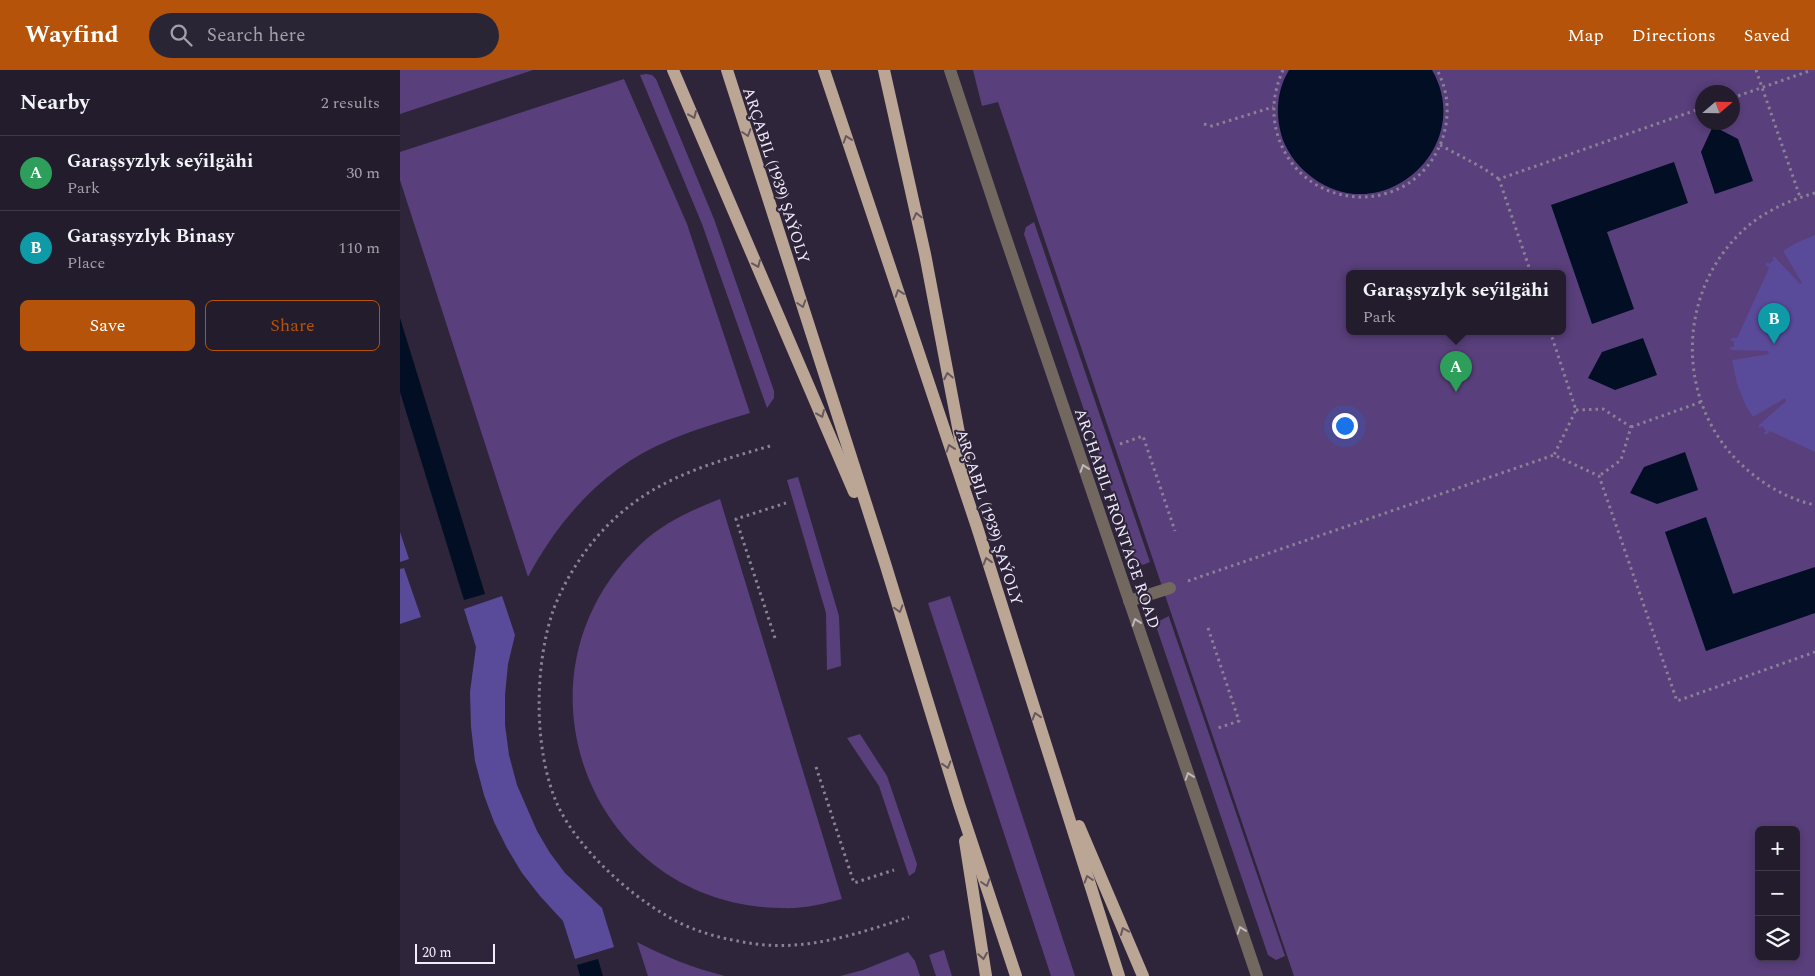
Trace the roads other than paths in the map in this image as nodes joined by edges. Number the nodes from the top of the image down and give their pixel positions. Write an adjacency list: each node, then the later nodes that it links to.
1 (673, 70): 7 (main road, one-way to 7)
2 (726, 70): 7 (main road, ARÇABIL (1939) ŞAÝOLY, one-way to 7)
3 (824, 70): 6 (main road, ARÇABIL (1939) ŞAÝOLY, one-way to 3)
4 (884, 70): 6 (main road, one-way to 4)
5 (950, 70): 9 (street, ARCHABIL FRONTAGE ROAD, one-way to 5)
6 (977, 527): 10 (main road, ARÇABIL (1939) ŞAÝOLY, one-way to 6)
7 (885, 563): 11 (main road, ARÇABIL (1939) ŞAÝOLY, one-way to 11)
8 (1170, 588): 9 (street)
9 (1129, 602): 16 (street, ARCHABIL FRONTAGE ROAD, one-way to 9)
10 (1051, 762): 14 (main road, ARÇABIL (1939) ŞAÝOLY, one-way to 10); 15 (main road, one-way to 10)
11 (959, 804): 12 (main road, one-way to 12); 13 (main road, ARÇABIL (1939) ŞAÝOLY, one-way to 13)
12 (986, 976)
13 (1016, 976)
14 (1119, 976)
15 (1143, 976)
16 (1257, 976)

